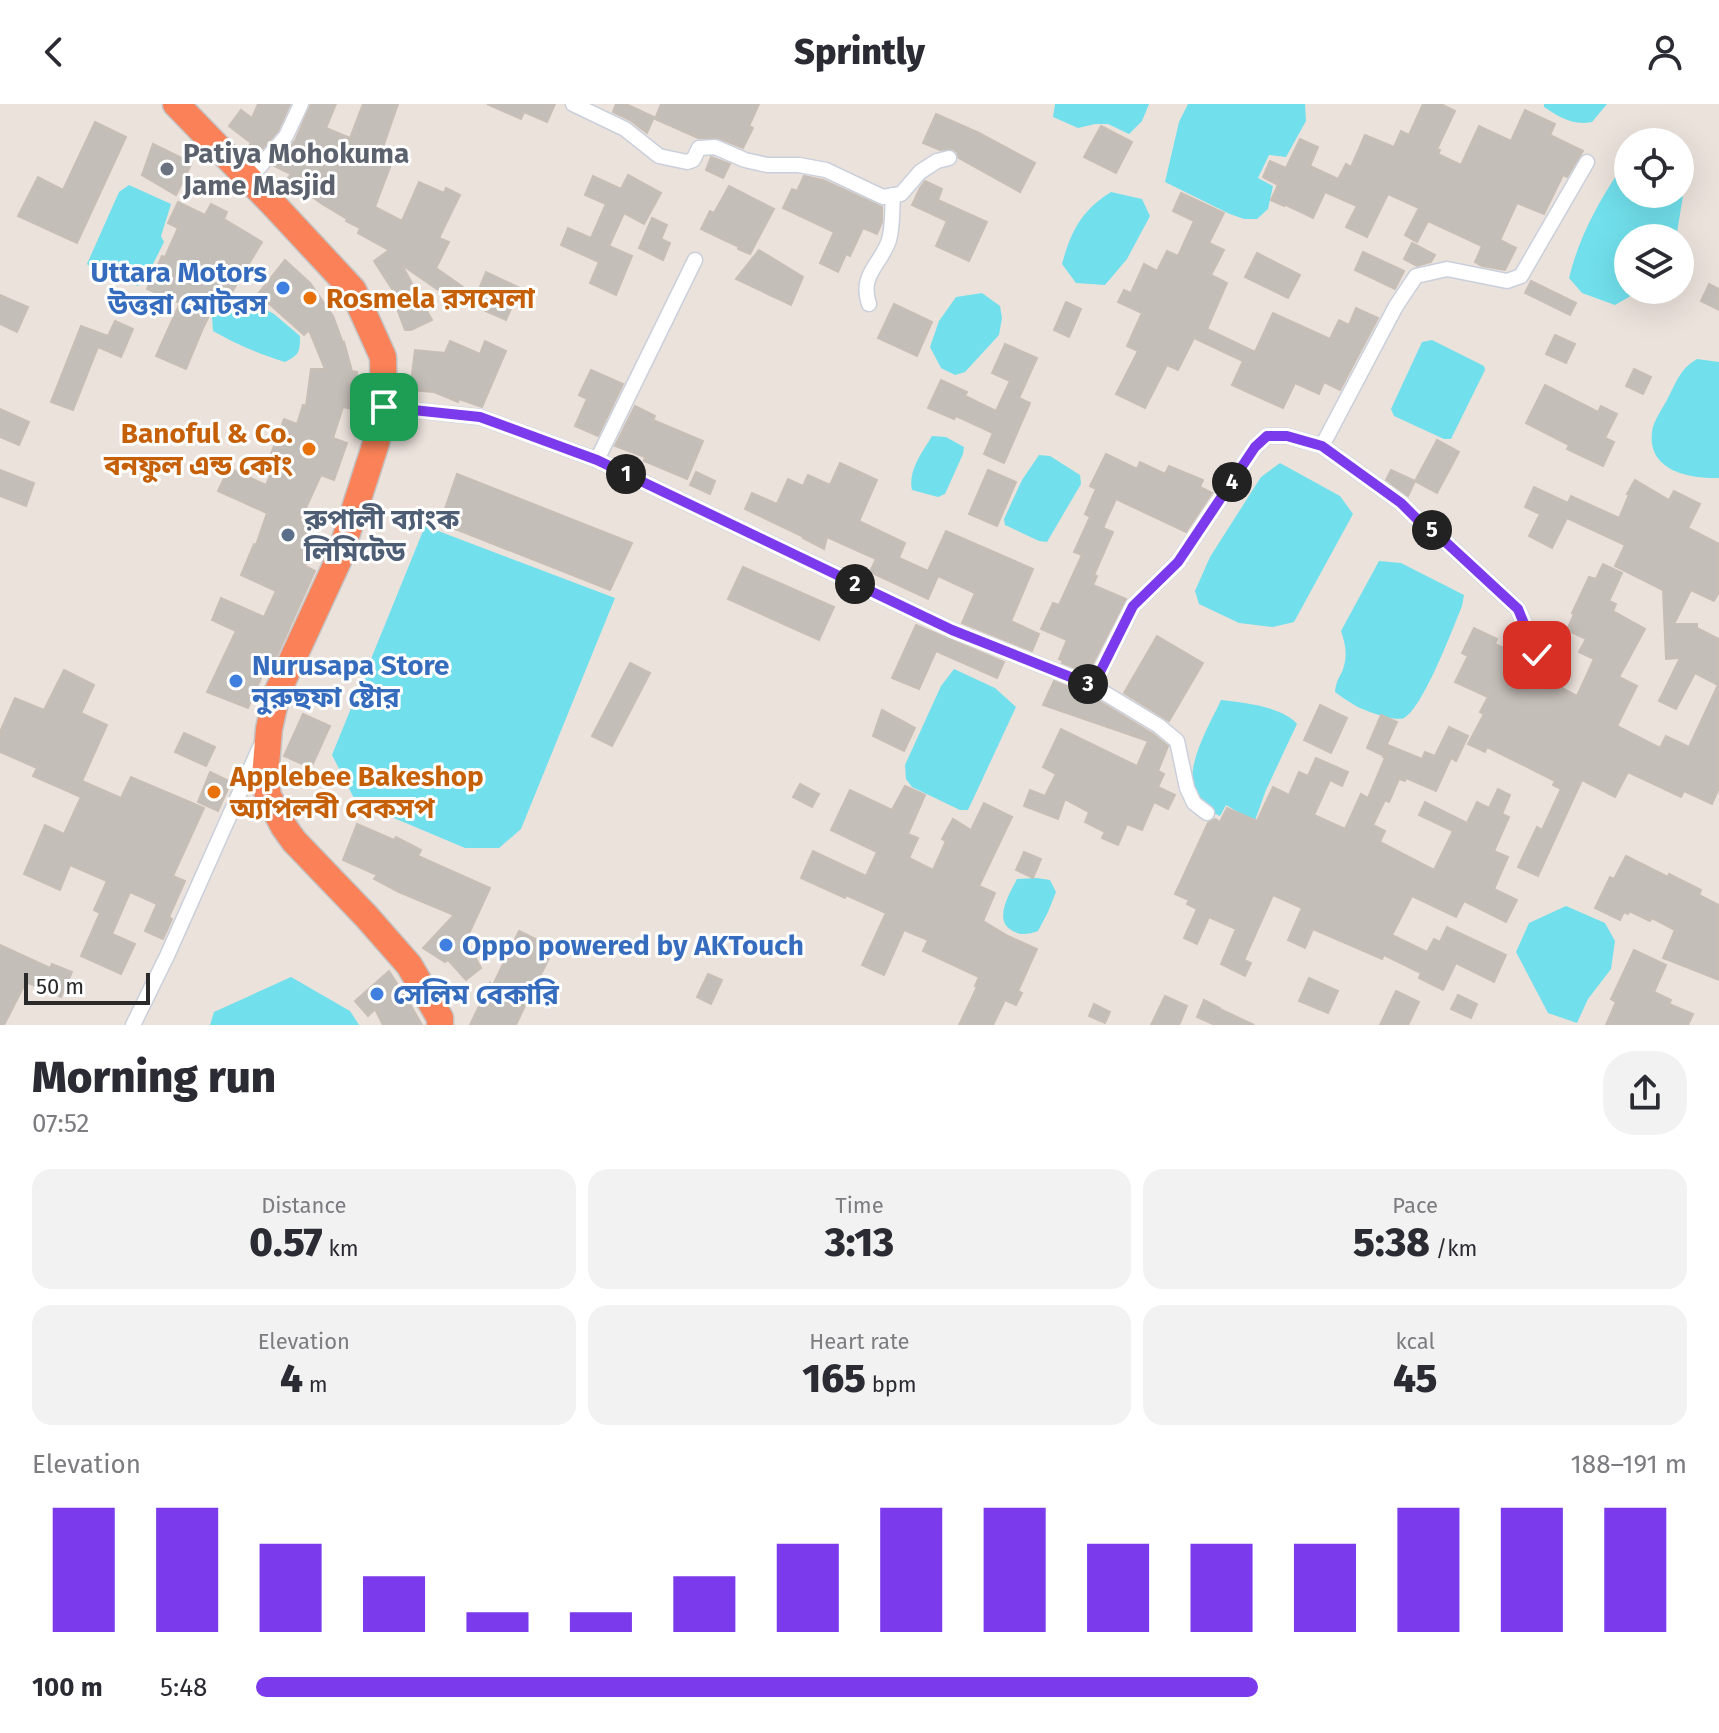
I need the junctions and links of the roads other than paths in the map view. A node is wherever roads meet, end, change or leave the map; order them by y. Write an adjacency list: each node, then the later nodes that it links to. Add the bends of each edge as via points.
1 (176, 104): 6 (highway)
2 (301, 104): 6 (street, via 286,136)
3 (573, 104): 7 (street, via 625,129 659,156 687,162 699,148 715,147 767,165 826,170 883,197)
4 (949, 158): 7 (street, via 920,172 901,194)
5 (1587, 162): 11 (street, via 1521,276 1507,281 1447,269 1416,276)
6 (249, 179): 10 (highway, via 353,290 383,357)
7 (893, 195): 9 (street, via 889,239 866,284)
8 (695, 260): 12 (street)
9 (869, 304)
10 (384, 407): 12 (street, via 480,417); 15 (highway, via 338,561 277,693)
11 (1322, 446): 13 (street, via 1401,503 1518,609); 14 (street, via 1267,436 1255,447 1178,562 1133,606)
12 (597, 460): 14 (street, via 952,630)
13 (1537, 655)
14 (1093, 686): 16 (street, via 1177,741 1187,788)
15 (269, 729): 17 (street); 18 (highway, via 265,777 284,827 409,965)
16 (1207, 813)
17 (133, 1025)
18 (440, 1025)

